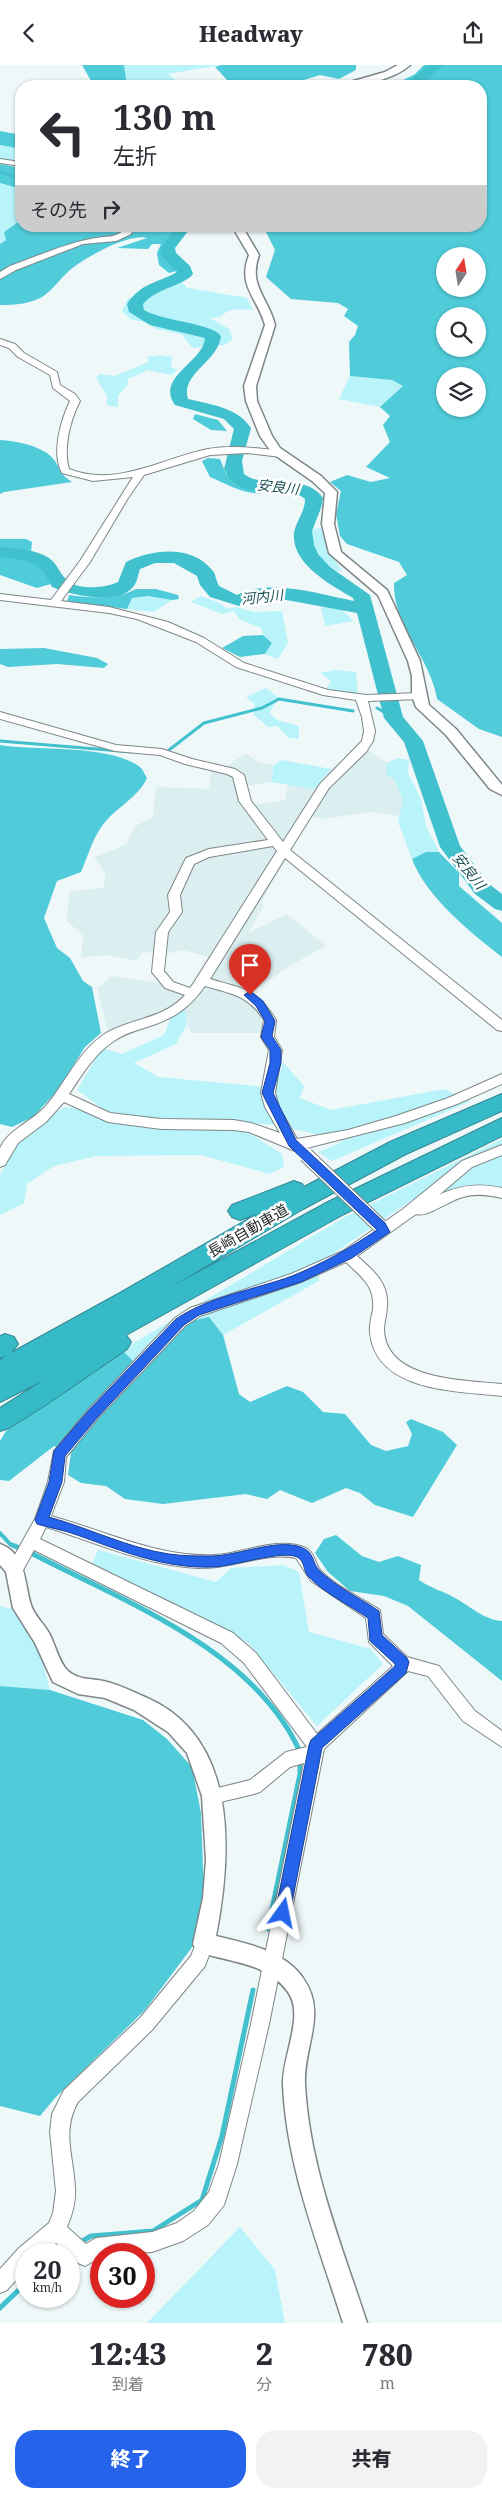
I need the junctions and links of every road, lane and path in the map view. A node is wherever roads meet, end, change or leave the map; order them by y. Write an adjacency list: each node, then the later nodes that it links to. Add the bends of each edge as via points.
1 (405, 65): 2 (street, via 388,74)
2 (364, 80)
3 (0, 161): 4 (street)
4 (15, 163)
5 (128, 232): 7 (street, via 113,239 82,242 13,267)
6 (241, 232): 9 (street, via 254,255 248,267 248,281 270,324 250,396 270,443)
7 (0, 275)
8 (0, 341): 10 (street, via 54,374 56,386 75,401 66,427 63,454 66,471 98,479)
9 (281, 454): 10 (street, via 219,451); 13 (street, via 316,477 331,492 328,525 335,553 383,593 414,661 418,676)
10 (141, 473): 12 (street, via 85,562)
11 (0, 597): 12 (street)
12 (57, 598): 14 (street, via 156,621 200,640 240,665 310,689)
13 (413, 697): 14 (street); 16 (street, via 451,731)
14 (364, 698): 17 (street, via 371,725 367,745 332,775)
15 (0, 715): 17 (street, via 115,748 162,752 231,771 238,775 246,801)
16 (502, 791)
17 (280, 846): 18 (street); 19 (street, via 204,855 188,864 185,876 174,890 172,899 176,912 162,932 158,972 169,985); 20 (street)
18 (202, 981): 19 (street); 25 (street, via 250,995 270,1021 267,1037 276,1050 268,1093 272,1107)
19 (192, 993): 22 (street, via 170,1013 99,1044 86,1057)
20 (502, 1027)
21 (502, 1079): 25 (street, via 477,1092 367,1129)
22 (62, 1096): 25 (street, via 108,1117 161,1124 234,1125); 28 (street, via 41,1119 14,1136 6,1145)
23 (502, 1103): 26 (highway, 長崎自動車道)
24 (502, 1126): 33 (highway, 長崎自動車道)
25 (294, 1144): 32 (street, bridge)
26 (398, 1148): 30 (highway); 35 (highway, 長崎自動車道, via 295,1203 129,1301)
27 (502, 1150): 31 (street, via 467,1164)
28 (0, 1161)
29 (502, 1193): 31 (street, via 488,1189 467,1190 419,1212)
30 (240, 1211)
31 (408, 1213): 32 (street)
32 (382, 1229): 34 (street)
33 (250, 1254): 37 (highway, 長崎自動車道); 38 (highway)
34 (348, 1255): 36 (street, via 375,1282 380,1294 379,1347 392,1366 439,1382); 39 (street, via 296,1279 195,1312 180,1322 59,1455 56,1482)
35 (0, 1372)
36 (502, 1390)
37 (0, 1393)
38 (0, 1421)
39 (42, 1520): 41 (street); 42 (street, via 127,1549 169,1559 213,1561 280,1549 300,1553 322,1580 374,1615 375,1637)
40 (0, 1553): 41 (street)
41 (24, 1553): 44 (street, via 227,1638 250,1658); 45 (street, via 22,1608 42,1638 60,1676 78,1686 106,1691 141,1705 175,1726 194,1748)
42 (402, 1662): 43 (street, via 433,1671 469,1716); 44 (street, via 401,1669)
43 (502, 1740)
44 (315, 1750): 45 (street, via 292,1757 254,1787); 47 (street)
45 (212, 1796): 46 (street, via 216,1860 214,1898)
46 (204, 1944): 47 (street); 48 (street, via 200,1960 182,1982 146,2024 71,2096 61,2114 59,2132 66,2191 63,2213)
47 (272, 1965): 48 (street, via 228,2164 217,2198 201,2218 183,2231 152,2242 96,2248 84,2256); 52 (street, via 296,1985 304,2002 294,2077 297,2119 310,2176)
48 (56, 2230): 49 (street)
49 (41, 2243)
50 (15, 2267): 51 (street)
51 (0, 2283)
52 (355, 2323)

